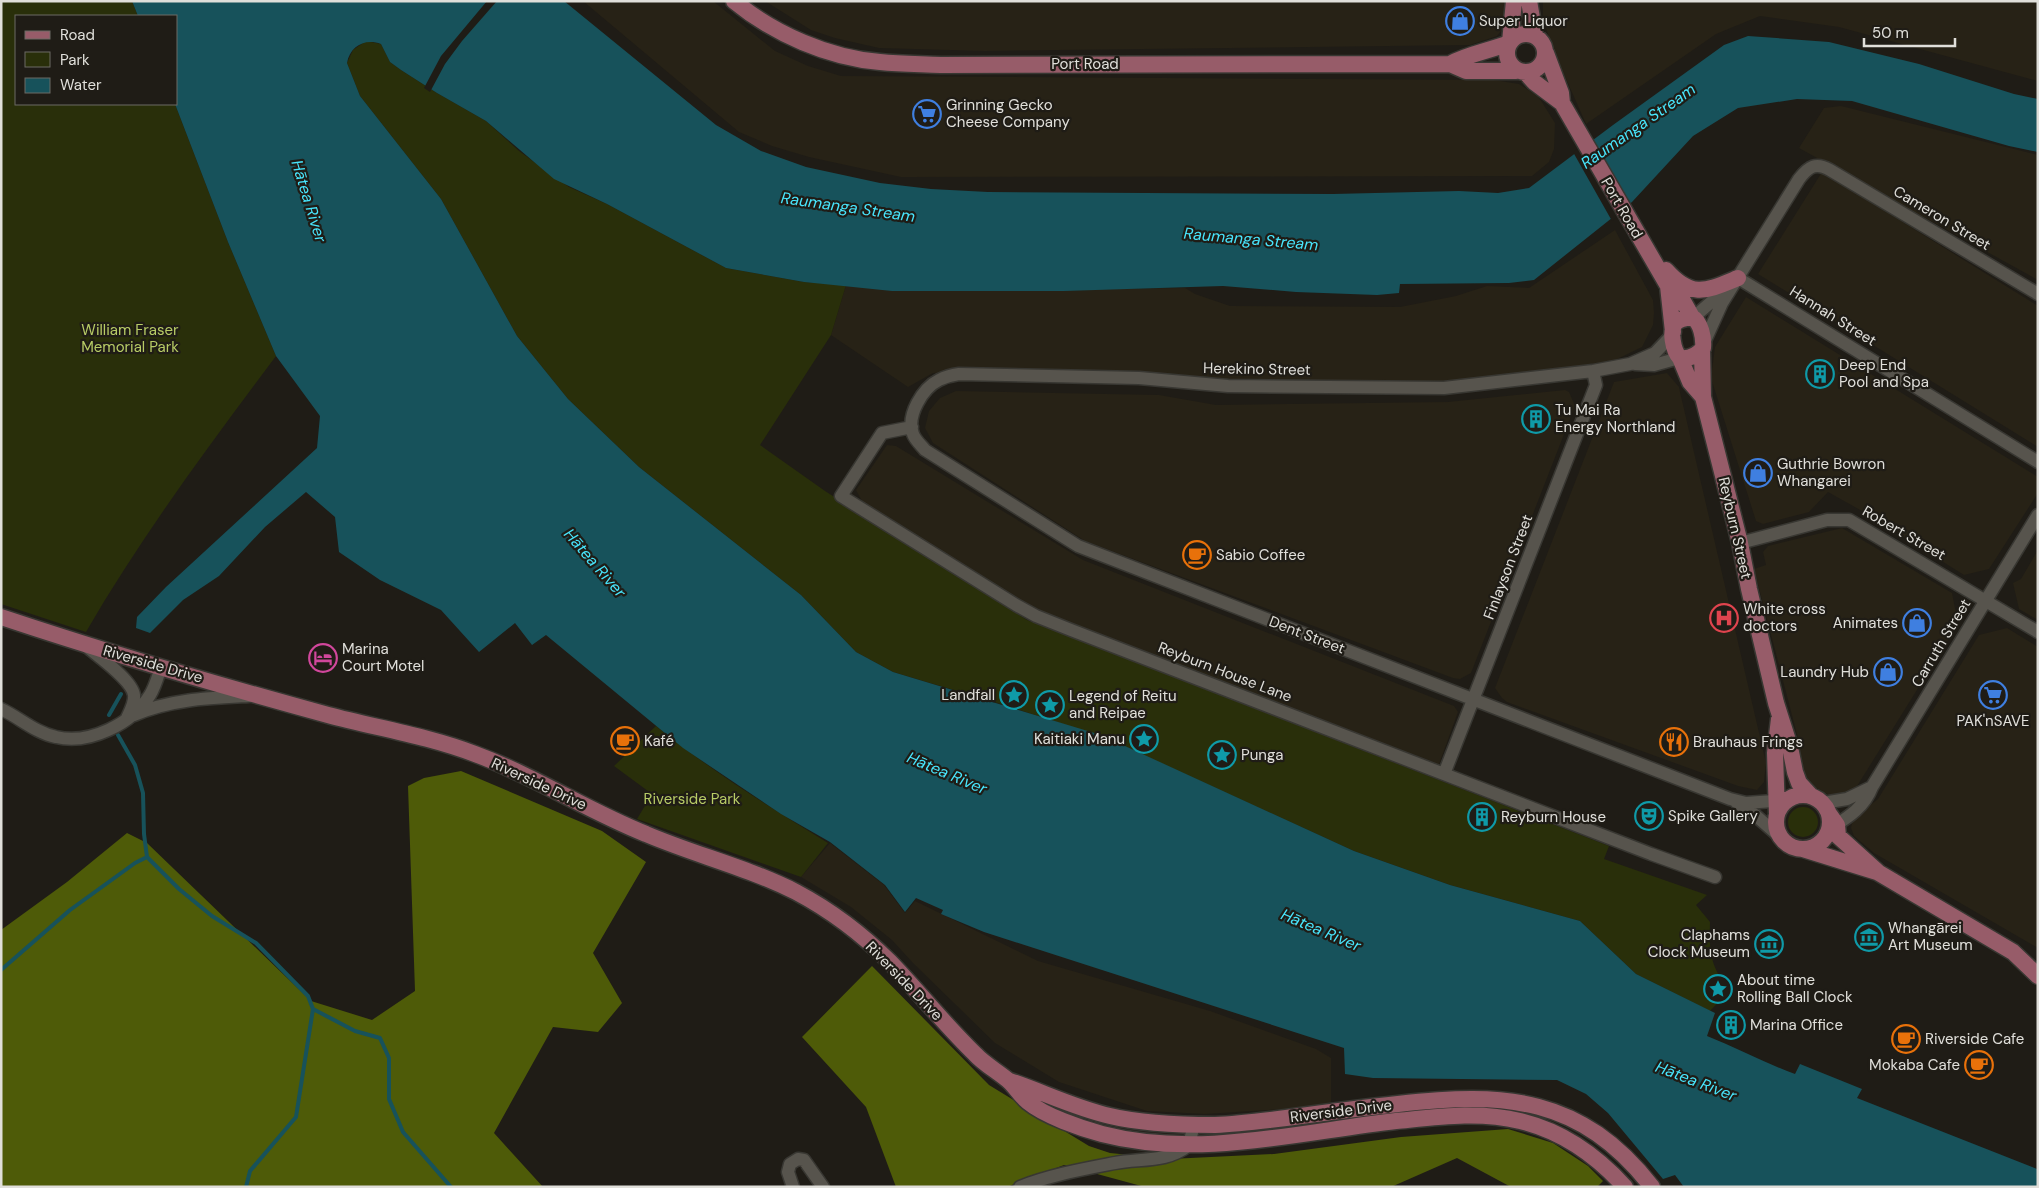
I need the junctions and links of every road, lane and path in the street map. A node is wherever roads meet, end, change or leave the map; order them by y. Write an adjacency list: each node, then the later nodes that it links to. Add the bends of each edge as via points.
1 (734, 1): 7 (main road, Port Road, via 751,16 827,52 878,62 941,65)
2 (1514, 1): 5 (main road)
3 (1529, 1): 4 (main road)
4 (1535, 35): 5 (main road, via 1522,35); 6 (main road, via 1542,41)
5 (1509, 43): 7 (main road, Port Road, via 1465,56); 8 (main road, via 1507,57)
6 (1546, 53): 8 (main road, via 1537,68); 9 (main road, Port Road, via 1562,93)
7 (1450, 64): 8 (main road, Port Road, via 1466,71)
8 (1521, 72): 9 (main road, Port Road)
9 (1562, 103): 11 (main road, Port Road)
10 (1830, 170): 12 (street, Reyburn Street, via 1818,165 1804,172); 14 (street, Cameron Street)
11 (1644, 247): 12 (main road, via 1689,288 1703,290); 13 (main road, Port Road)
12 (1738, 278): 15 (street, Reyburn Street); 17 (street, Reyburn Street); 23 (street, Hannah Street)
13 (1668, 286): 15 (main road, Port Road, via 1684,301); 16 (main road, Port Road)
14 (2038, 294)
15 (1693, 317): 16 (main road, via 1675,323); 17 (main road, via 1702,331)
16 (1673, 333): 18 (main road); 19 (street, Herekino Street, via 1655,353)
17 (1703, 346): 18 (main road, via 1698,354); 21 (main road, Reyburn Street)
18 (1679, 358): 19 (street, Herekino Street, via 1654,364); 21 (main road, Reyburn Street, via 1690,382)
19 (1630, 364): 20 (street, Herekino Street)
20 (1593, 371): 22 (street, Herekino Street, via 1444,388 1228,386 1138,378 970,373 948,376 928,388 916,408); 32 (street, Finlayson Street, via 1596,385)
21 (1703, 397): 25 (main road, Reyburn Street)
22 (912, 427): 32 (street, Dent Street, via 914,436 925,450 1078,546); 36 (street, Reyburn House Lane, via 882,433 841,496 1036,616)
23 (2038, 462)
24 (2038, 515): 26 (street, Carruth Street)
25 (1740, 543): 26 (street, Robert Street, via 1827,520 1849,520); 34 (main road, Reyburn Street)
26 (1986, 600): 28 (street, Robert Street); 37 (street, Carruth Street)
27 (1, 617): 29 (main road, Riverside Drive)
28 (2038, 632)
29 (86, 645): 30 (main road, Riverside Drive); 35 (street, via 130,685 134,700)
30 (161, 667): 31 (main road, Riverside Drive); 35 (street, via 150,696)
31 (259, 695): 35 (street, via 194,699 167,704); 48 (main road, Riverside Drive, via 478,755 546,784 636,831 798,893 839,918 888,960 978,1058)
32 (1473, 698): 36 (street, Finlayson Street); 38 (street, Dent Street)
33 (1, 709): 35 (street, via 42,732 74,739 101,733)
34 (1779, 717): 39 (main road, Reyburn Street, via 1774,753); 40 (main road, Reyburn Street, via 1799,783)
35 (127, 718)
36 (1444, 774): 44 (street, Reyburn House Lane)
37 (1872, 787): 40 (street); 40 (street, Carruth Street, via 1862,805)
38 (1730, 799): 39 (street, Dent Street); 41 (street, Dent Street)
39 (1780, 805): 40 (main road, via 1799,795); 41 (main road, via 1776,822)
40 (1826, 814): 42 (main road, via 1820,844); 43 (main road, via 1838,836)
41 (1780, 836): 42 (main road, via 1790,846)
42 (1803, 849): 43 (main road)
43 (1879, 873): 45 (main road)
44 (1715, 877)
45 (2013, 952): 46 (main road); 47 (main road)
46 (2038, 960)
47 (2038, 976)
48 (1008, 1080): 49 (main road, Riverside Drive, via 1110,1116); 50 (main road, Riverside Drive, via 1030,1104 1073,1125 1138,1142)
49 (1194, 1124): 50 (street); 51 (main road, Riverside Drive, via 1243,1123 1433,1100 1497,1099 1546,1108 1582,1123 1607,1140)
50 (1189, 1145): 52 (main road, Riverside Drive, via 1436,1117 1495,1116 1542,1128 1574,1143 1598,1159); 55 (street, via 1165,1158 1116,1162)
51 (1638, 1170): 52 (street); 56 (main road, Riverside Drive)
52 (1622, 1185)
53 (793, 1187): 54 (street, via 788,1172 790,1164 798,1159 808,1164)
54 (823, 1187)
55 (1020, 1187)
56 (1652, 1187)

